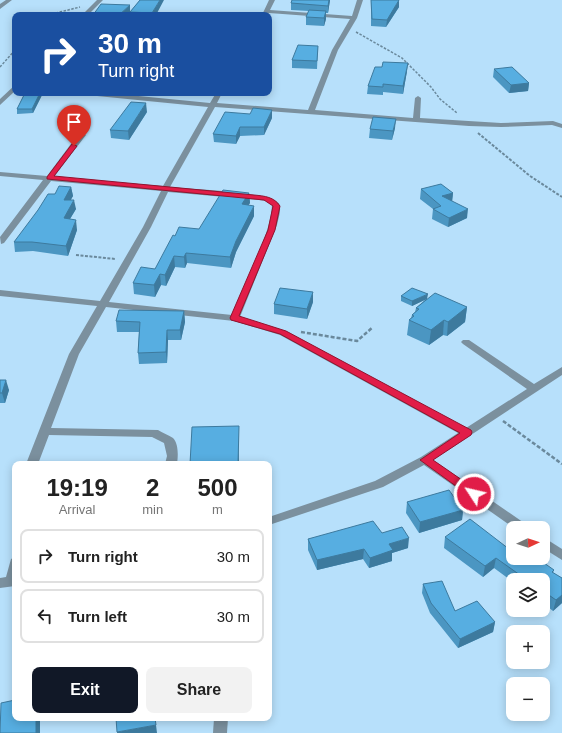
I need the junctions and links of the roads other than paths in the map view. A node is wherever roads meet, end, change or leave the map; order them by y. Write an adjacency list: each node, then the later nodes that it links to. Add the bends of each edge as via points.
1 (8, 0): 5 (street)
2 (100, 0): 6 (street)
3 (272, 0): 7 (street)
4 (360, 0): 9 (street)
5 (0, 7)
6 (88, 12)
7 (266, 12)
8 (272, 13): 9 (street)
9 (354, 18): 16 (street, via 335,50)
10 (12, 92): 14 (street)
11 (118, 96): 15 (street)
12 (218, 96): 15 (street)
13 (418, 98): 17 (street)
14 (0, 103)
15 (213, 105): 16 (street); 22 (street)
16 (311, 111): 17 (street)
17 (416, 118): 18 (street, via 501,126 553,123)
18 (562, 126)
19 (82, 135): 21 (street)
20 (0, 174): 21 (street)
21 (49, 178): 22 (street); 23 (street)
22 (166, 188): 25 (street, via 147,227); 26 (street, via 265,198 277,206 272,230)
23 (1, 241)
24 (0, 293): 25 (street)
25 (102, 303): 26 (street); 30 (street, via 74,354)
26 (234, 318): 31 (street, via 283,332)
27 (466, 342): 29 (street)
28 (562, 370): 29 (street)
29 (534, 389): 31 (street)
30 (44, 431): 33 (street); 34 (street, via 154,433 169,441)
31 (467, 432): 32 (street)
32 (425, 460): 35 (street, via 380,484); 36 (street)
33 (33, 461)
34 (171, 461)
35 (272, 520)
36 (513, 521)
37 (550, 547): 38 (street)
38 (562, 555)
39 (12, 572): 40 (street)
40 (9, 582)
41 (221, 721): 42 (street)
42 (220, 733)

